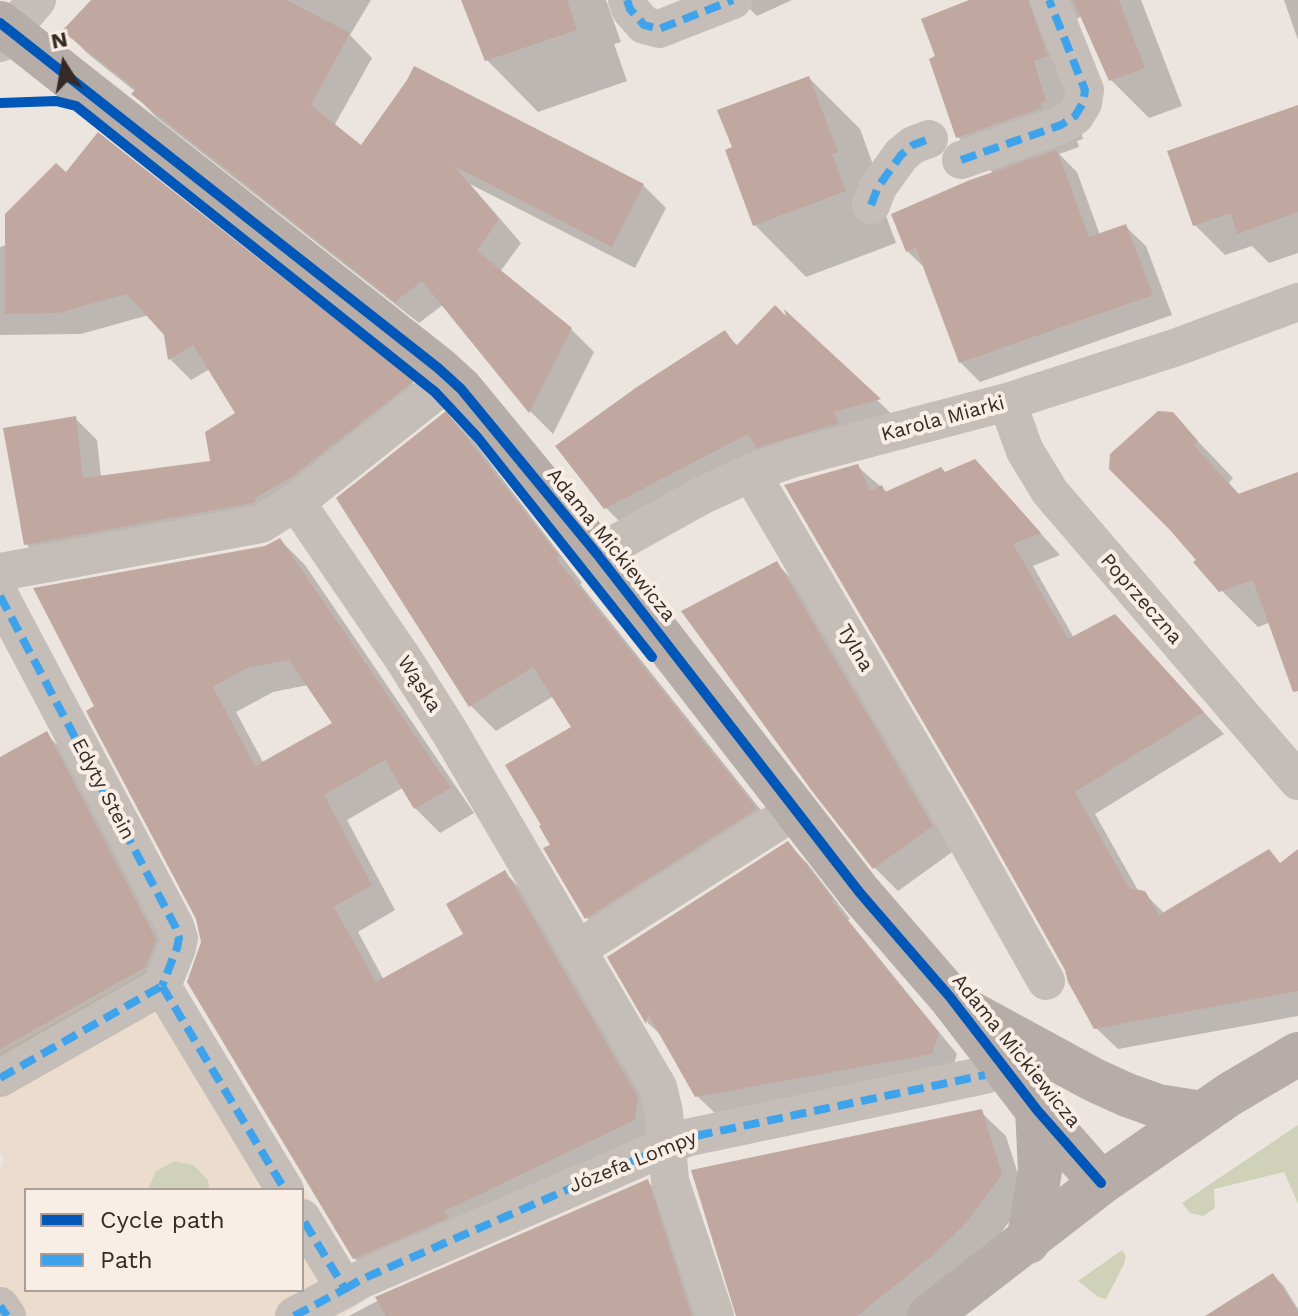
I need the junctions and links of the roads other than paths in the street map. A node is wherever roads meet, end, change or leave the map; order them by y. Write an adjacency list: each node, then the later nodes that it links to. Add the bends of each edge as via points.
1 (627, 0): 2 (street, via 644,25 659,29)
2 (733, 0)
3 (1049, 0): 6 (street, via 1085,90 1083,103 1061,125)
4 (12, 24): 9 (street, Adama Mickiewicza)
5 (929, 139): 7 (street, via 901,155)
6 (961, 160)
7 (871, 205)
8 (1298, 302): 10 (street, Karola Miarki)
9 (451, 379): 12 (street); 13 (street, Adama Mickiewicza)
10 (1007, 402): 11 (street, Karola Miarki); 16 (street, Poprzeczna, via 1025,451 1050,492)
11 (751, 473): 13 (street, Karola Miarki); 19 (street, Tylna)
12 (296, 502): 14 (street, via 245,529); 18 (street, Wąska, via 434,706)
13 (597, 554): 17 (street, Adama Mickiewicza)
14 (0, 572)
15 (0, 596): 20 (street, Edyty Stein, via 175,926 177,948)
16 (1298, 781)
17 (796, 810): 18 (street); 21 (street, Adama Mickiewicza)
18 (578, 949): 27 (street, Wąska, via 658,1087)
19 (1046, 981)
20 (162, 986): 24 (street); 29 (street)
21 (950, 997): 25 (street, Adama Mickiewicza); 26 (street, Adama Mickiewicza, via 981,1020 1094,1080 1158,1106)
22 (1298, 1054): 26 (street)
23 (985, 1075): 27 (street, Józefa Lompy)
24 (0, 1078)
25 (1037, 1110): 28 (street, Adama Mickiewicza); 31 (street, via 1040,1171)
26 (1202, 1113): 28 (street)
27 (667, 1144): 32 (street, Józefa Lompy); 36 (street, Wąska, via 670,1181)
28 (1101, 1183): 31 (street)
29 (284, 1188)
30 (304, 1221): 32 (street)
31 (1028, 1242): 37 (street)
32 (345, 1289): 35 (street, Józefa Lompy)
33 (0, 1306): 34 (street)
34 (7, 1316)
35 (294, 1316)
36 (715, 1316)
37 (929, 1316)

